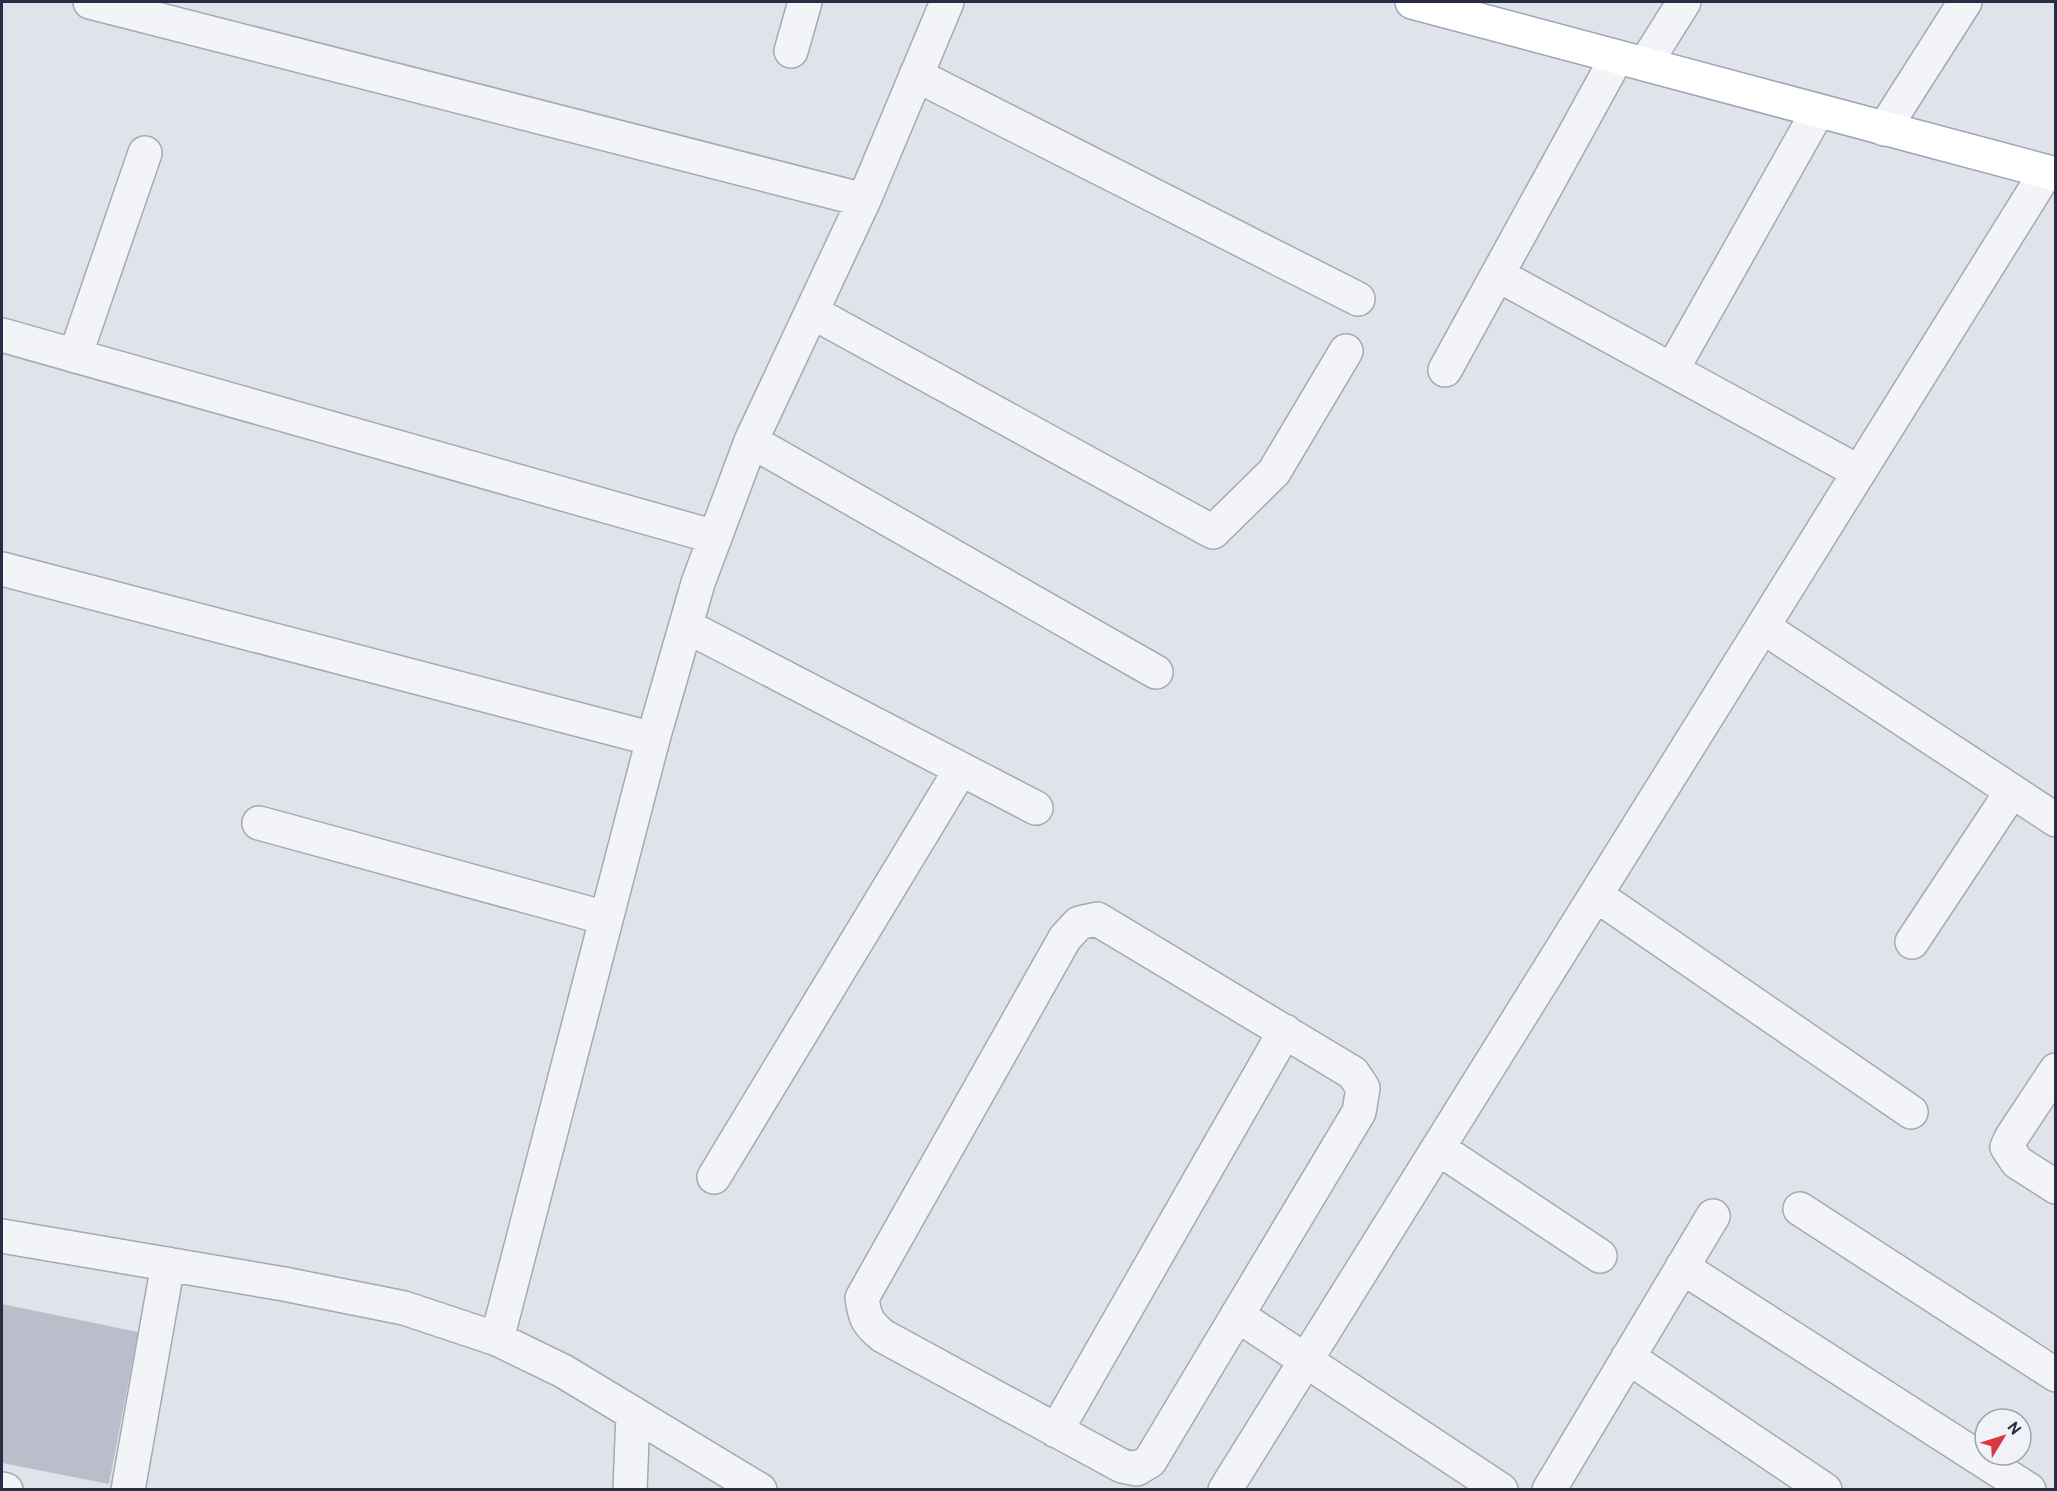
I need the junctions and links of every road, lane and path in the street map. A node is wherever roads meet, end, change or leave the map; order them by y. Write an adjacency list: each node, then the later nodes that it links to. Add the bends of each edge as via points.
1 (90, 2): 14 (street)
2 (805, 2): 7 (street)
3 (947, 2): 9 (street)
4 (1412, 2): 8 (main road)
5 (1684, 2): 8 (street)
6 (1965, 2): 11 (street)
7 (791, 51)
8 (1631, 60): 10 (main road); 15 (street)
9 (916, 75): 14 (street); 16 (street)
10 (1818, 111): 11 (main road); 22 (street)
11 (1884, 129): 13 (main road)
12 (145, 153): 20 (street)
13 (2051, 173): 24 (street)
14 (864, 200): 17 (street)
15 (1498, 275): 21 (street); 22 (street)
16 (1358, 299)
17 (812, 312): 19 (street, via 1213,532 1274,472); 23 (street)
18 (2, 335): 20 (street)
19 (1346, 351)
20 (75, 356): 25 (street)
21 (1445, 370)
22 (1672, 370): 24 (street)
23 (751, 441): 25 (street); 29 (street)
24 (1859, 472): 28 (street)
25 (716, 537): 27 (street)
26 (2, 568): 30 (street)
27 (686, 626): 30 (street); 31 (street)
28 (1763, 627): 32 (street); 36 (street)
29 (1156, 672)
30 (652, 739): 37 (street)
31 (961, 769): 33 (street); 43 (street)
32 (2012, 791): 34 (street); 38 (street)
33 (1036, 808)
34 (2055, 820)
35 (259, 823): 37 (street)
36 (1596, 895): 41 (street); 42 (street)
37 (606, 918): 52 (street)
38 (1912, 942)
39 (1285, 1031): 51 (street, via 1353,1073 1364,1088 1359,1112); 57 (street); 57 (street, via 1097,919 1079,923 1065,938 862,1298 869,1324 883,1336)
40 (2055, 1070): 44 (street, via 2007,1146 2018,1162)
41 (1911, 1112)
42 (1438, 1148): 48 (street); 54 (street)
43 (714, 1177)
44 (2055, 1187)
45 (1800, 1209): 55 (street)
46 (1713, 1216): 50 (street)
47 (2, 1236): 49 (street)
48 (1600, 1256)
49 (168, 1264): 52 (street, via 404,1308); 58 (street)
50 (1682, 1267): 53 (street); 65 (street)
51 (1237, 1315): 54 (street); 57 (street, via 1150,1461 1137,1469 1122,1466)
52 (496, 1340): 56 (street, via 563,1371)
53 (1628, 1357): 63 (street); 64 (street)
54 (1306, 1360): 61 (street); 62 (street)
55 (2055, 1376)
56 (633, 1413): 59 (street); 60 (street)
57 (1056, 1431)
58 (128, 1490)
59 (630, 1490)
60 (760, 1490)
61 (1225, 1490)
62 (1501, 1490)
63 (1549, 1490)
64 (1824, 1490)
65 (2029, 1490)

